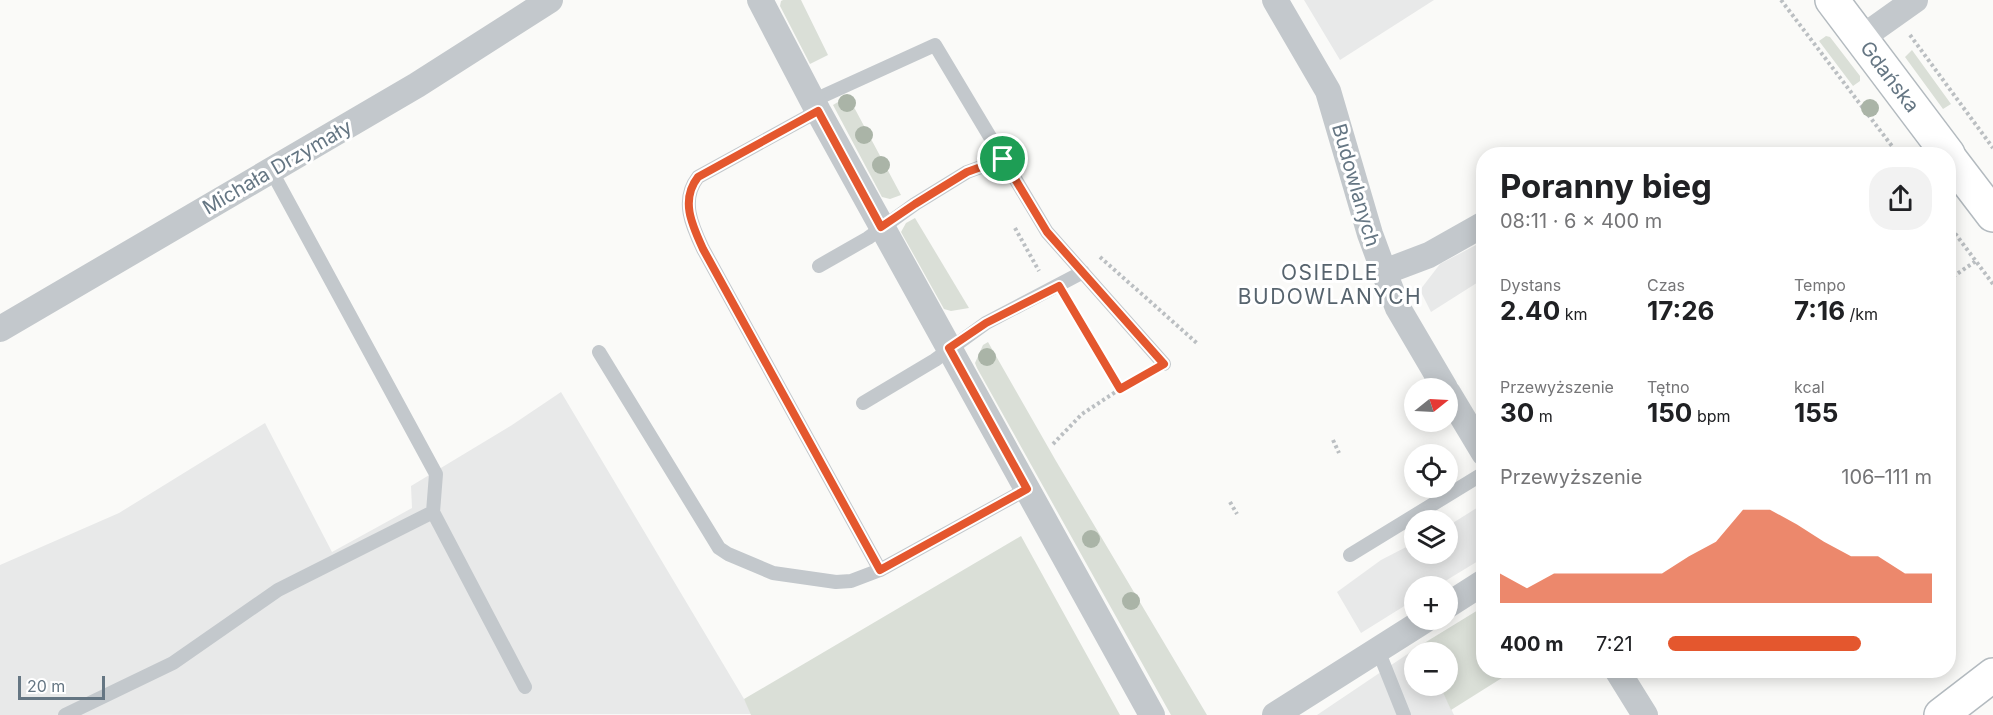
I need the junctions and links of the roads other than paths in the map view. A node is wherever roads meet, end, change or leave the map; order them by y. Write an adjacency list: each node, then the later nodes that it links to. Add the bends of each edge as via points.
1 (550, 0): 11 (street, Michała Drzymały, via 417,85)
2 (760, 0): 7 (street)
3 (1275, 0): 17 (street, Budowlanych, via 1328,91)
4 (1832, 0): 6 (main road, Gdańska)
5 (1915, 0): 6 (street)
6 (1860, 39): 8 (main road, Gdańska)
7 (815, 106): 9 (lane, via 935,45); 13 (street); 30 (lane, via 698,177 690,193 689,217)
8 (1942, 147)
9 (1003, 159): 13 (lane, via 967,172); 16 (lane, via 1047,232)
10 (1956, 166): 12 (main road, Gdańska)
11 (271, 170): 18 (street, Michała Drzymały); 28 (lane, via 436,474)
12 (1993, 215)
13 (881, 227): 15 (lane); 19 (street)
14 (1476, 229): 17 (street, Budowlanych, via 1429,255)
15 (819, 266)
16 (1083, 272): 19 (lane, via 986,323); 21 (lane)
17 (1384, 272): 22 (street, via 1398,308)
18 (0, 328)
19 (949, 348): 23 (lane); 27 (street)
20 (599, 352): 30 (lane, via 718,548 773,573 836,582)
21 (1164, 364)
22 (1438, 378)
23 (863, 403)
24 (1458, 410): 25 (street)
25 (1476, 440)
26 (1476, 478): 29 (lane)
27 (1027, 489): 30 (lane); 39 (street)
28 (433, 512): 37 (lane); 38 (lane, via 278,590 173,663)
29 (1350, 555)
30 (880, 570)
31 (1476, 587): 32 (street)
32 (1458, 598)
33 (1409, 630): 34 (street)
34 (1378, 650): 40 (street); 41 (lane)
35 (1993, 675): 43 (main road)
36 (1622, 678): 42 (street)
37 (525, 687)
38 (65, 715)
39 (1152, 715)
40 (1275, 715)
41 (1404, 715)
42 (1645, 715)
43 (1941, 715)

